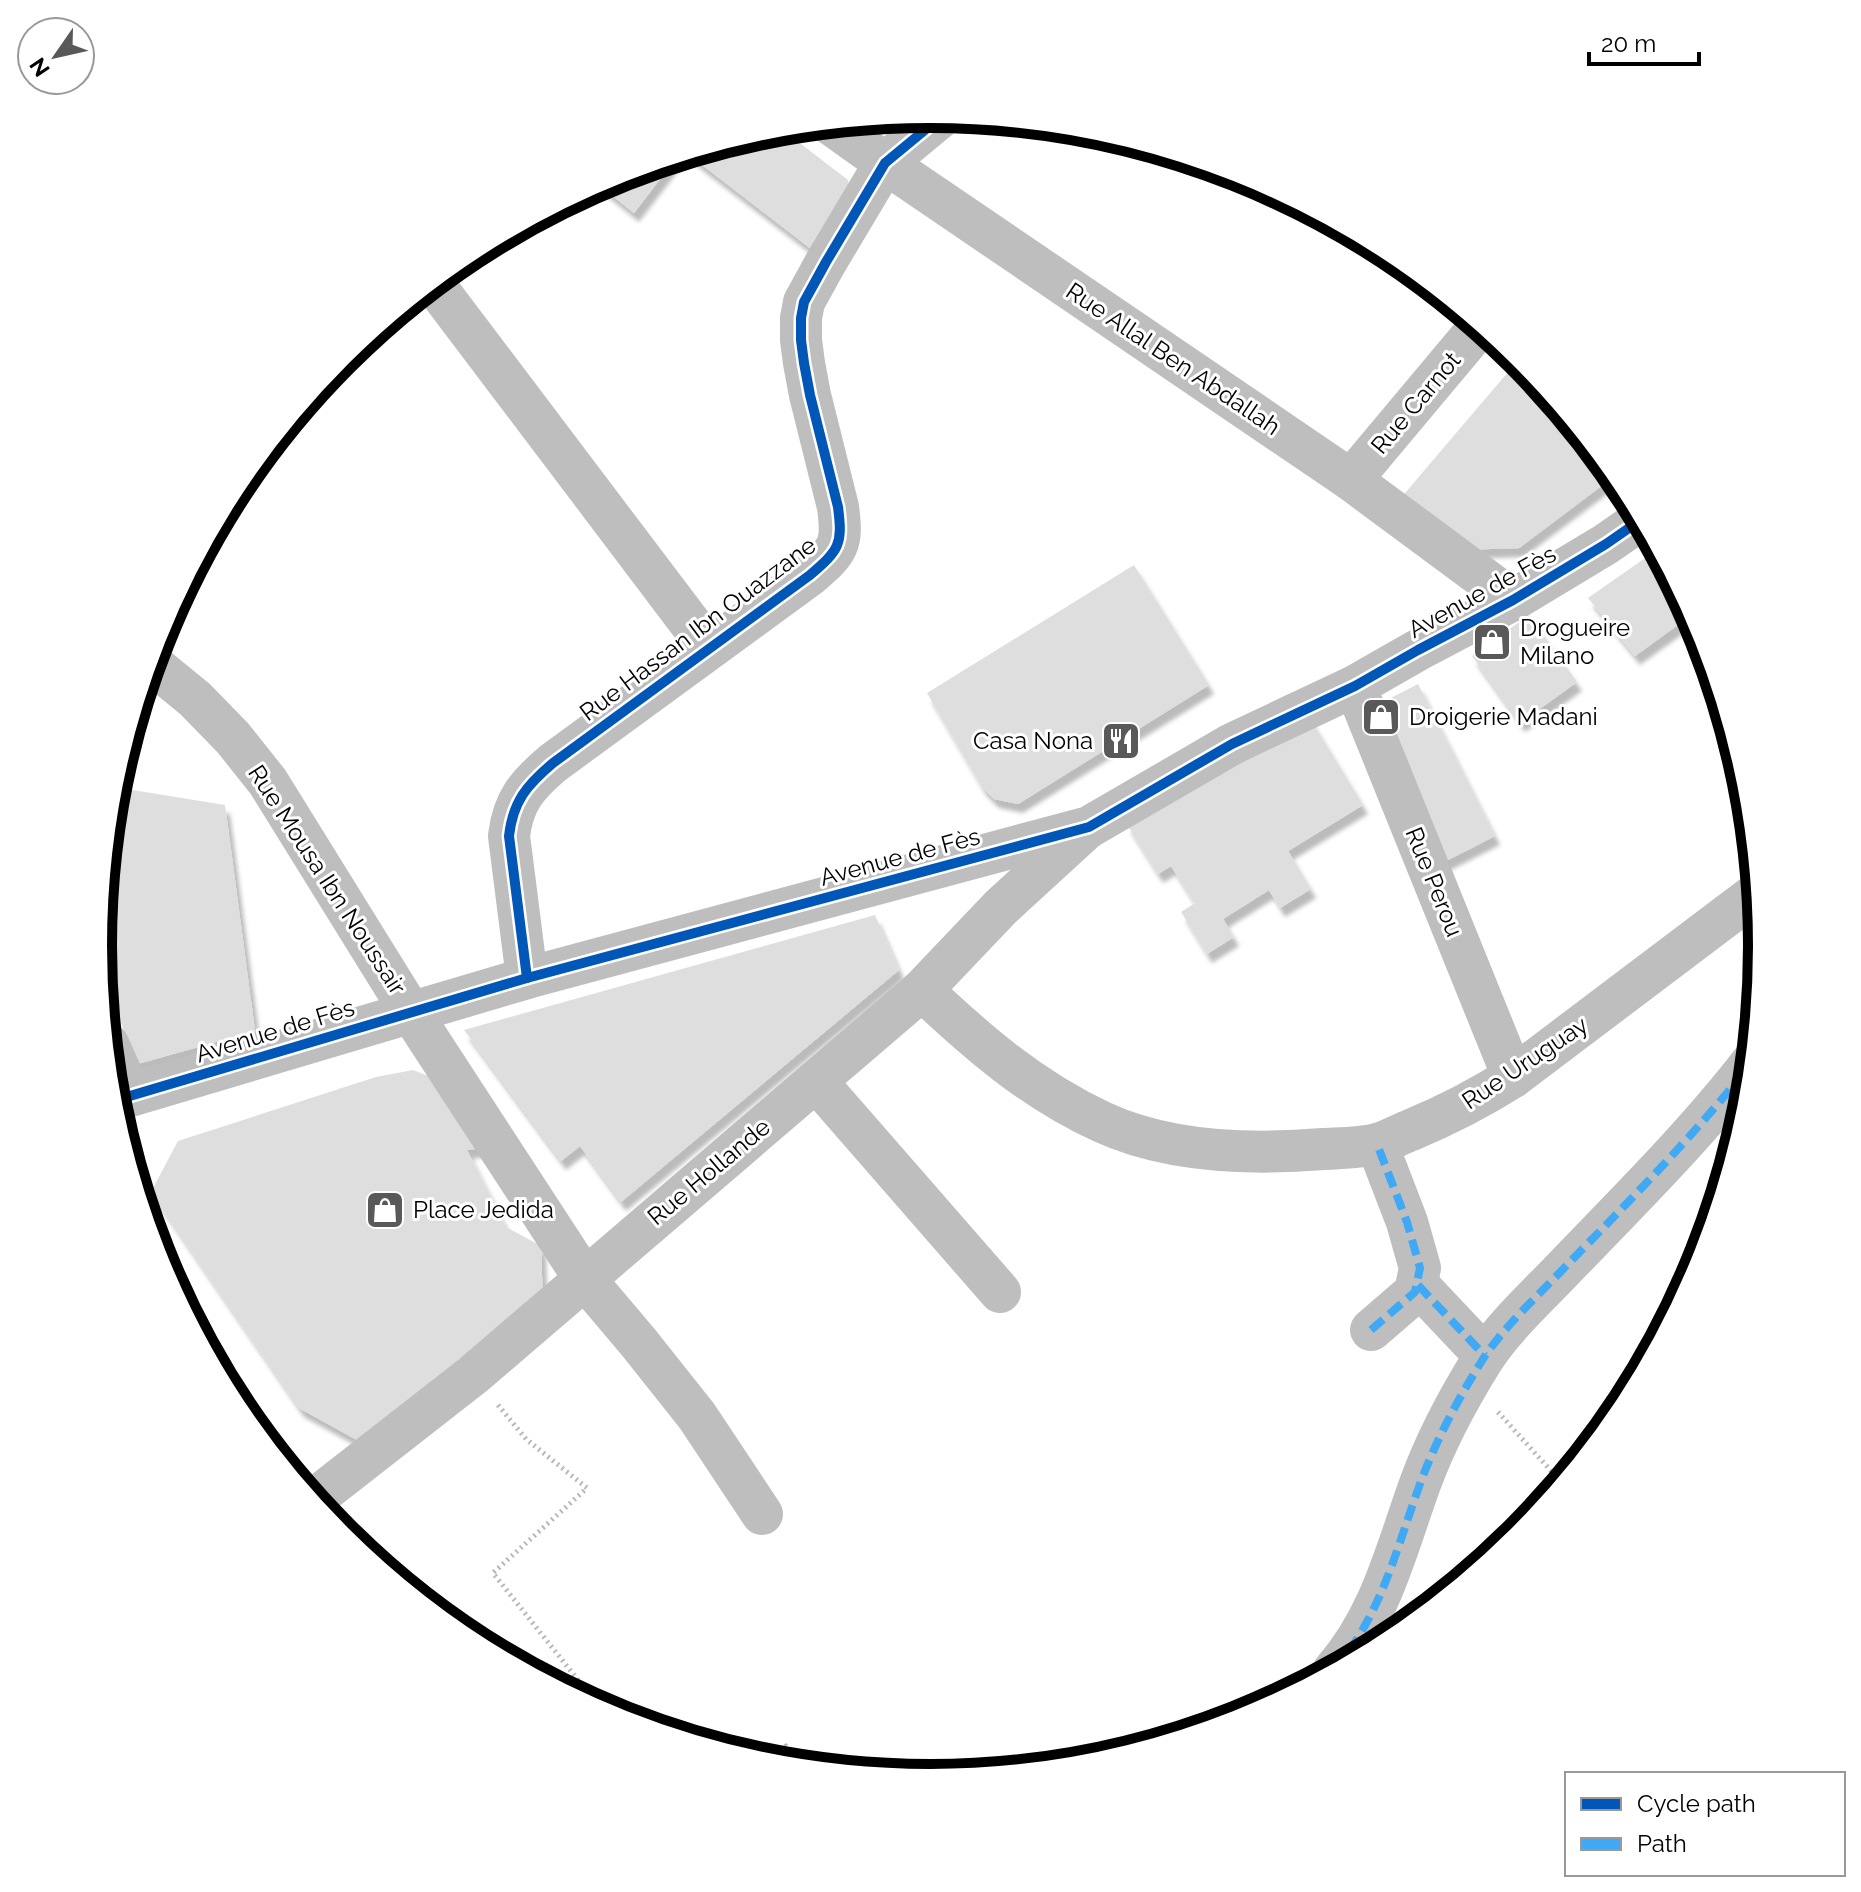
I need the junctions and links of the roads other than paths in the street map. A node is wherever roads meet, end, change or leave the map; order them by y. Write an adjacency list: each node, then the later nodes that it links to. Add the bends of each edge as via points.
1 (927, 128): 3 (street)
2 (843, 133): 3 (street, Rue Allal Ben Abdallah)
3 (885, 163): 6 (street, Rue Allal Ben Abdallah); 9 (street, Rue Hassan Ibn Ouazzane, via 804,302 801,318 810,395 838,507 839,545 810,575)
4 (439, 292): 9 (street)
5 (1473, 334): 6 (street, Rue Carnot)
6 (1351, 480): 8 (street, Rue Allal Ben Abdallah)
7 (1632, 526): 8 (street, Avenue de Fès)
8 (1513, 600): 11 (street, Avenue de Fès)
9 (709, 648): 14 (street, Rue Hassan Ibn Ouazzane, via 534,778 517,802 509,836)
10 (160, 670): 16 (street, Rue Mousa Ibn Noussair, via 233,738 268,782)
11 (1355, 686): 12 (street, Avenue de Fès, via 1232,744); 17 (street, Rue Perou)
12 (1089, 827): 14 (street, Avenue de Fès); 15 (street, Rue Hollande, via 1001,907)
13 (1747, 900): 17 (street, Rue Uruguay)
14 (527, 978): 16 (street, Avenue de Fès)
15 (922, 990): 18 (street, Rue Hollande); 21 (street, Rue Uruguay, via 1017,1072 1079,1111 1131,1134 1234,1152)
16 (410, 1011): 20 (street, Avenue de Fès); 22 (street, Rue Mousa Ibn Noussair)
17 (1513, 1077): 21 (street, Rue Uruguay, via 1451,1113)
18 (816, 1081): 22 (street, Rue Hollande); 24 (street)
19 (1737, 1081): 26 (street, via 1533,1299)
20 (126, 1097)
21 (1377, 1144): 23 (street, via 1417,1255)
22 (584, 1278): 27 (street, Rue Hollande, via 473,1375); 28 (street, Rue Mousa Ibn Noussair, via 697,1416)
23 (1418, 1285): 25 (street); 26 (street)
24 (1000, 1292)
25 (1371, 1330)
26 (1476, 1370): 29 (street, via 1431,1454 1383,1590)
27 (322, 1493)
28 (762, 1514)
29 (1351, 1648)

